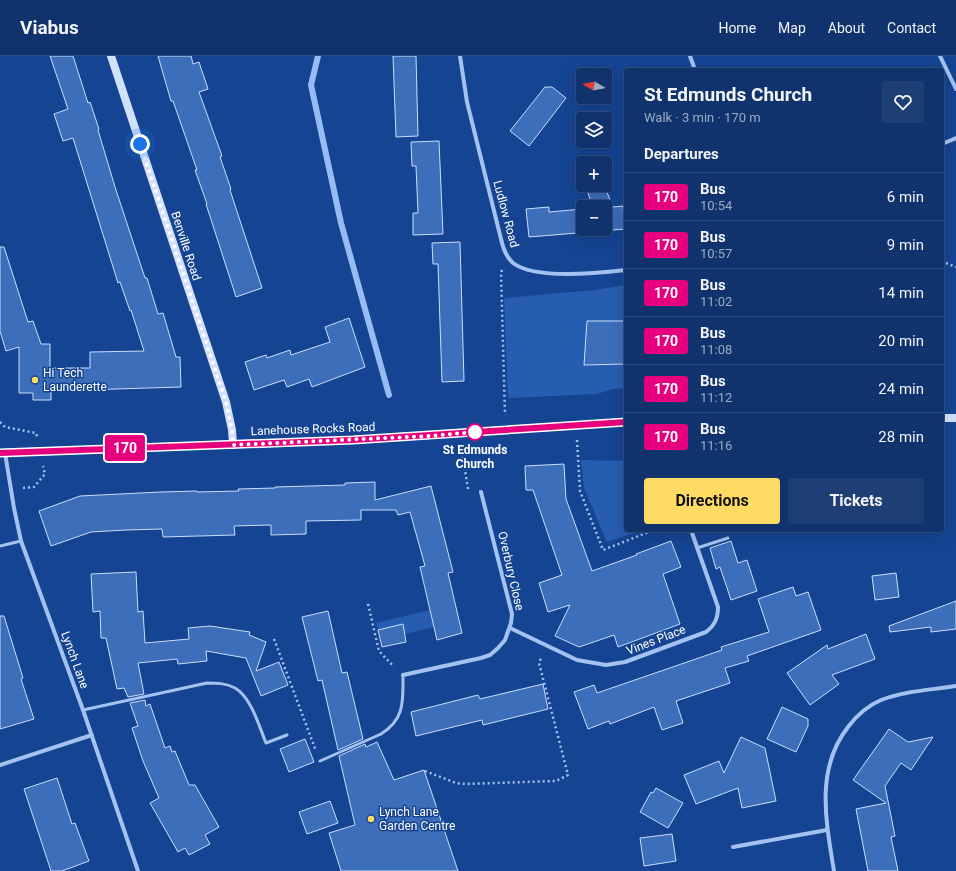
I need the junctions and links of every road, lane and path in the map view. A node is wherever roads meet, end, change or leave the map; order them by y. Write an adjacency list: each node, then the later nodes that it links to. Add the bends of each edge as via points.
1 (110, 56): 19 (main road, Benville Road, via 226,402)
2 (460, 56): 9 (street, Ludlow Road, via 468,102)
3 (690, 56): 5 (street)
4 (940, 56): 6 (street)
5 (694, 68)
6 (956, 89)
7 (956, 138): 8 (street)
8 (944, 143)
9 (507, 257): 12 (street, Ludlow Road, via 513,263 532,272 604,273); 17 (path, via 500,273)
10 (944, 264): 11 (path)
11 (956, 267)
12 (624, 270)
13 (944, 418): 14 (main road)
14 (956, 418)
15 (624, 422): 16 (main road, Lanehouse Rocks Road)
16 (576, 425): 17 (main road, Lanehouse Rocks Road); 22 (path, via 580,491 603,550)
17 (506, 429): 18 (main road, Lanehouse Rocks Road)
18 (476, 432): 19 (main road, Lanehouse Rocks Road); 21 (path, via 463,458 468,491)
19 (233, 445): 20 (main road, Lanehouse Rocks Road)
20 (2, 453): 25 (street, Lynch Lane)
21 (481, 492): 29 (street, Overbury Close, via 512,614)
22 (649, 532)
23 (692, 532): 27 (street, Vines Place)
24 (728, 538): 27 (lane)
25 (21, 541): 26 (lane); 34 (street, Lynch Lane)
26 (0, 546)
27 (697, 548): 31 (street, Vines Place, via 718,607 714,624 706,632 614,664 577,660)
28 (368, 604): 32 (path, via 379,651)
29 (510, 628): 31 (street, Vines Place); 32 (street, Overbury Close, via 501,645 485,657)
30 (274, 639): 37 (path)
31 (546, 644): 39 (path, via 539,663 568,775 556,781 456,784)
32 (403, 675): 37 (lane, via 402,707 397,720 390,728)
33 (956, 686): 40 (street, via 884,699 869,706 853,720 834,749 826,774)
34 (83, 710): 35 (street, Lynch Lane); 36 (lane, via 206,683 226,684 235,688 249,703 266,743)
35 (92, 735): 38 (street); 42 (street, Lynch Lane)
36 (288, 735)
37 (320, 761)
38 (0, 765)
39 (425, 771)
40 (827, 830): 41 (street); 43 (street)
41 (733, 847)
42 (138, 871)
43 (834, 871)

